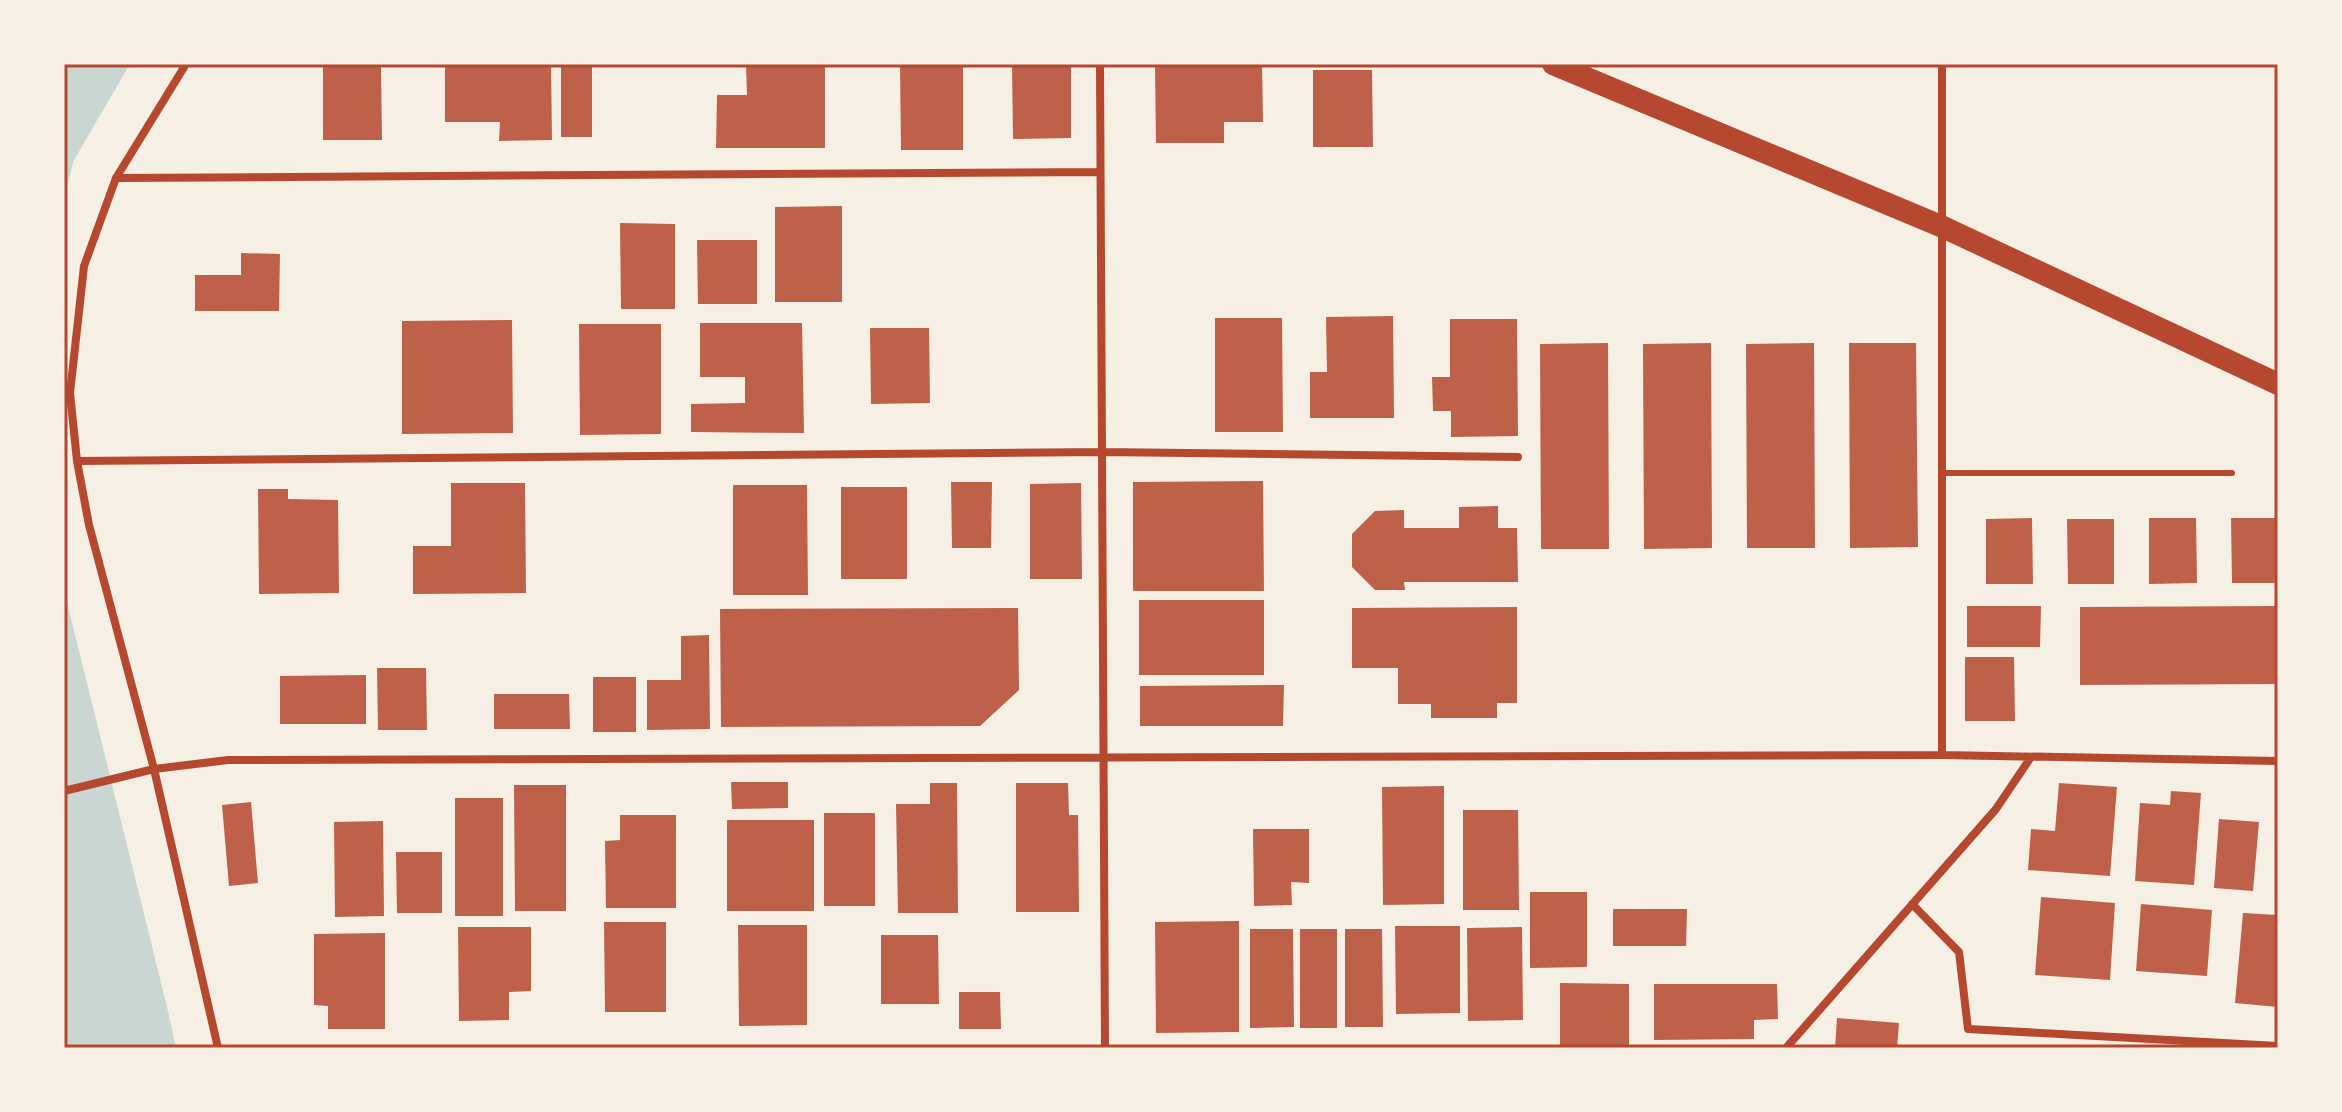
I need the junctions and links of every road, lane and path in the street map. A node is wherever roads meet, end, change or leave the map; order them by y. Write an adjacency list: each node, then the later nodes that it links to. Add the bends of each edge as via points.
1 (186, 64): 6 (street)
2 (1100, 64): 5 (street)
3 (1553, 64): 7 (highway)
4 (1942, 64): 7 (street)
5 (1100, 172): 6 (street); 9 (street)
6 (116, 178): 11 (street, via 84,266 70,393)
7 (1943, 227): 8 (highway); 12 (street)
8 (2278, 384)
9 (1102, 452): 10 (street); 11 (street); 16 (street)
10 (1518, 457)
11 (77, 461): 18 (street)
12 (1943, 473): 13 (lane); 14 (street)
13 (2232, 473)
14 (1942, 755): 15 (street); 16 (street)
15 (2031, 757): 17 (street); 20 (street, via 1996,809)
16 (1103, 758): 18 (street, via 228,760); 23 (street)
17 (2278, 761)
18 (154, 769): 19 (street); 22 (street)
19 (64, 791)
20 (1912, 904): 21 (street, via 1959,952 1968,1029); 24 (street)
21 (2278, 1046)
22 (218, 1048)
23 (1105, 1048)
24 (1786, 1048)

